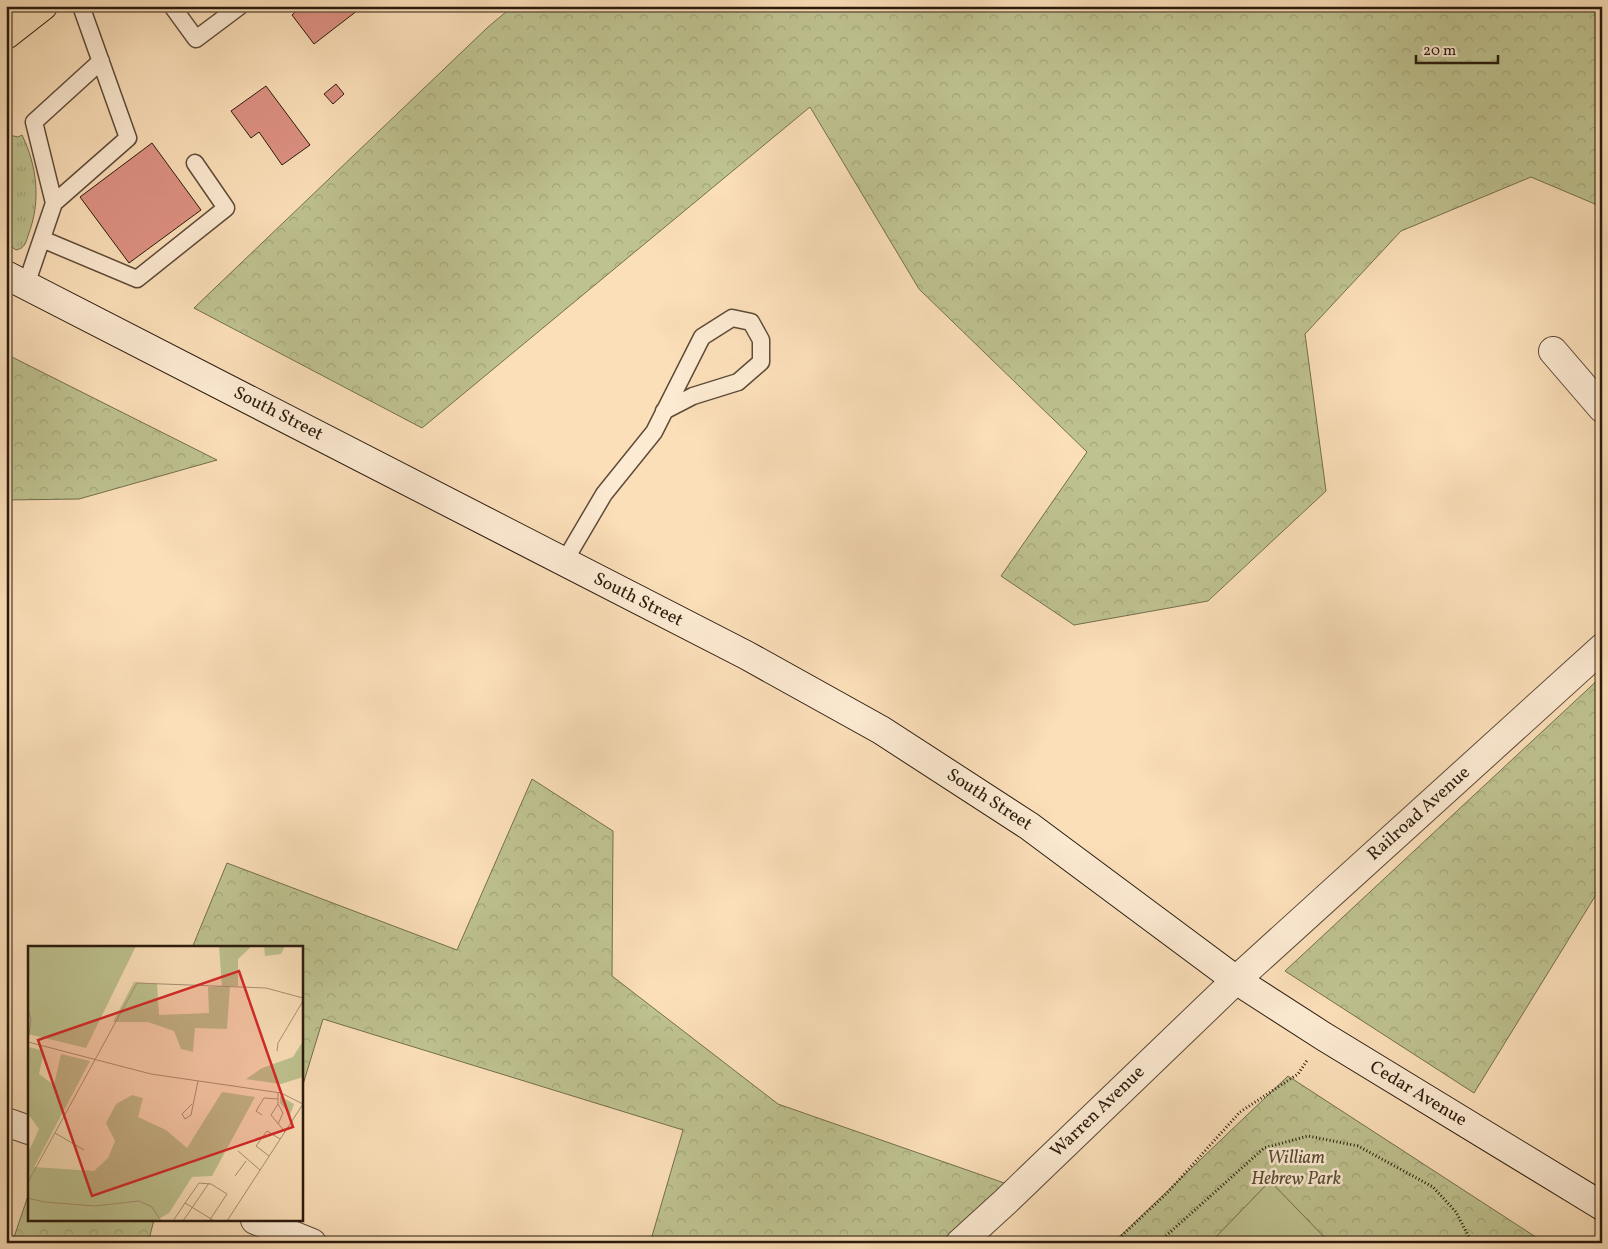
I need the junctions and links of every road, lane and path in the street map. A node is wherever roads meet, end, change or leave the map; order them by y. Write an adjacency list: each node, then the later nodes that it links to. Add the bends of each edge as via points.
1 (43, 6): 5 (highway)
2 (81, 6): 6 (lane)
3 (172, 6): 4 (lane, via 196,38)
4 (240, 6)
5 (6, 35)
6 (101, 61): 8 (lane, via 34,122); 8 (lane, via 128,138)
7 (195, 163): 9 (lane, via 226,208 137,279)
8 (54, 203): 9 (lane)
9 (42, 239): 10 (lane)
10 (16, 280): 14 (street, South Street)
11 (1553, 351): 12 (street)
12 (1602, 408)
13 (664, 411): 13 (lane, via 702,337 732,318 751,322 761,340 761,362 738,382 693,396); 14 (lane, via 654,432 604,494)
14 (564, 562): 16 (street, South Street, via 746,655 881,730 1029,826)
15 (1602, 648): 16 (street, Railroad Avenue)
16 (1236, 980): 20 (street, Cedar Avenue); 23 (street, Warren Avenue)
17 (1311, 1056): 24 (path, via 1298,1074 1240,1112 1167,1193)
18 (6, 1122): 19 (street)
19 (28, 1130)
20 (1602, 1206)
21 (261, 1222): 22 (street)
22 (312, 1243)
23 (960, 1243)
24 (1114, 1243)
25 (1158, 1243): 26 (path, via 1264,1148 1308,1136 1358,1146 1433,1187 1456,1212)
26 (1472, 1243)

